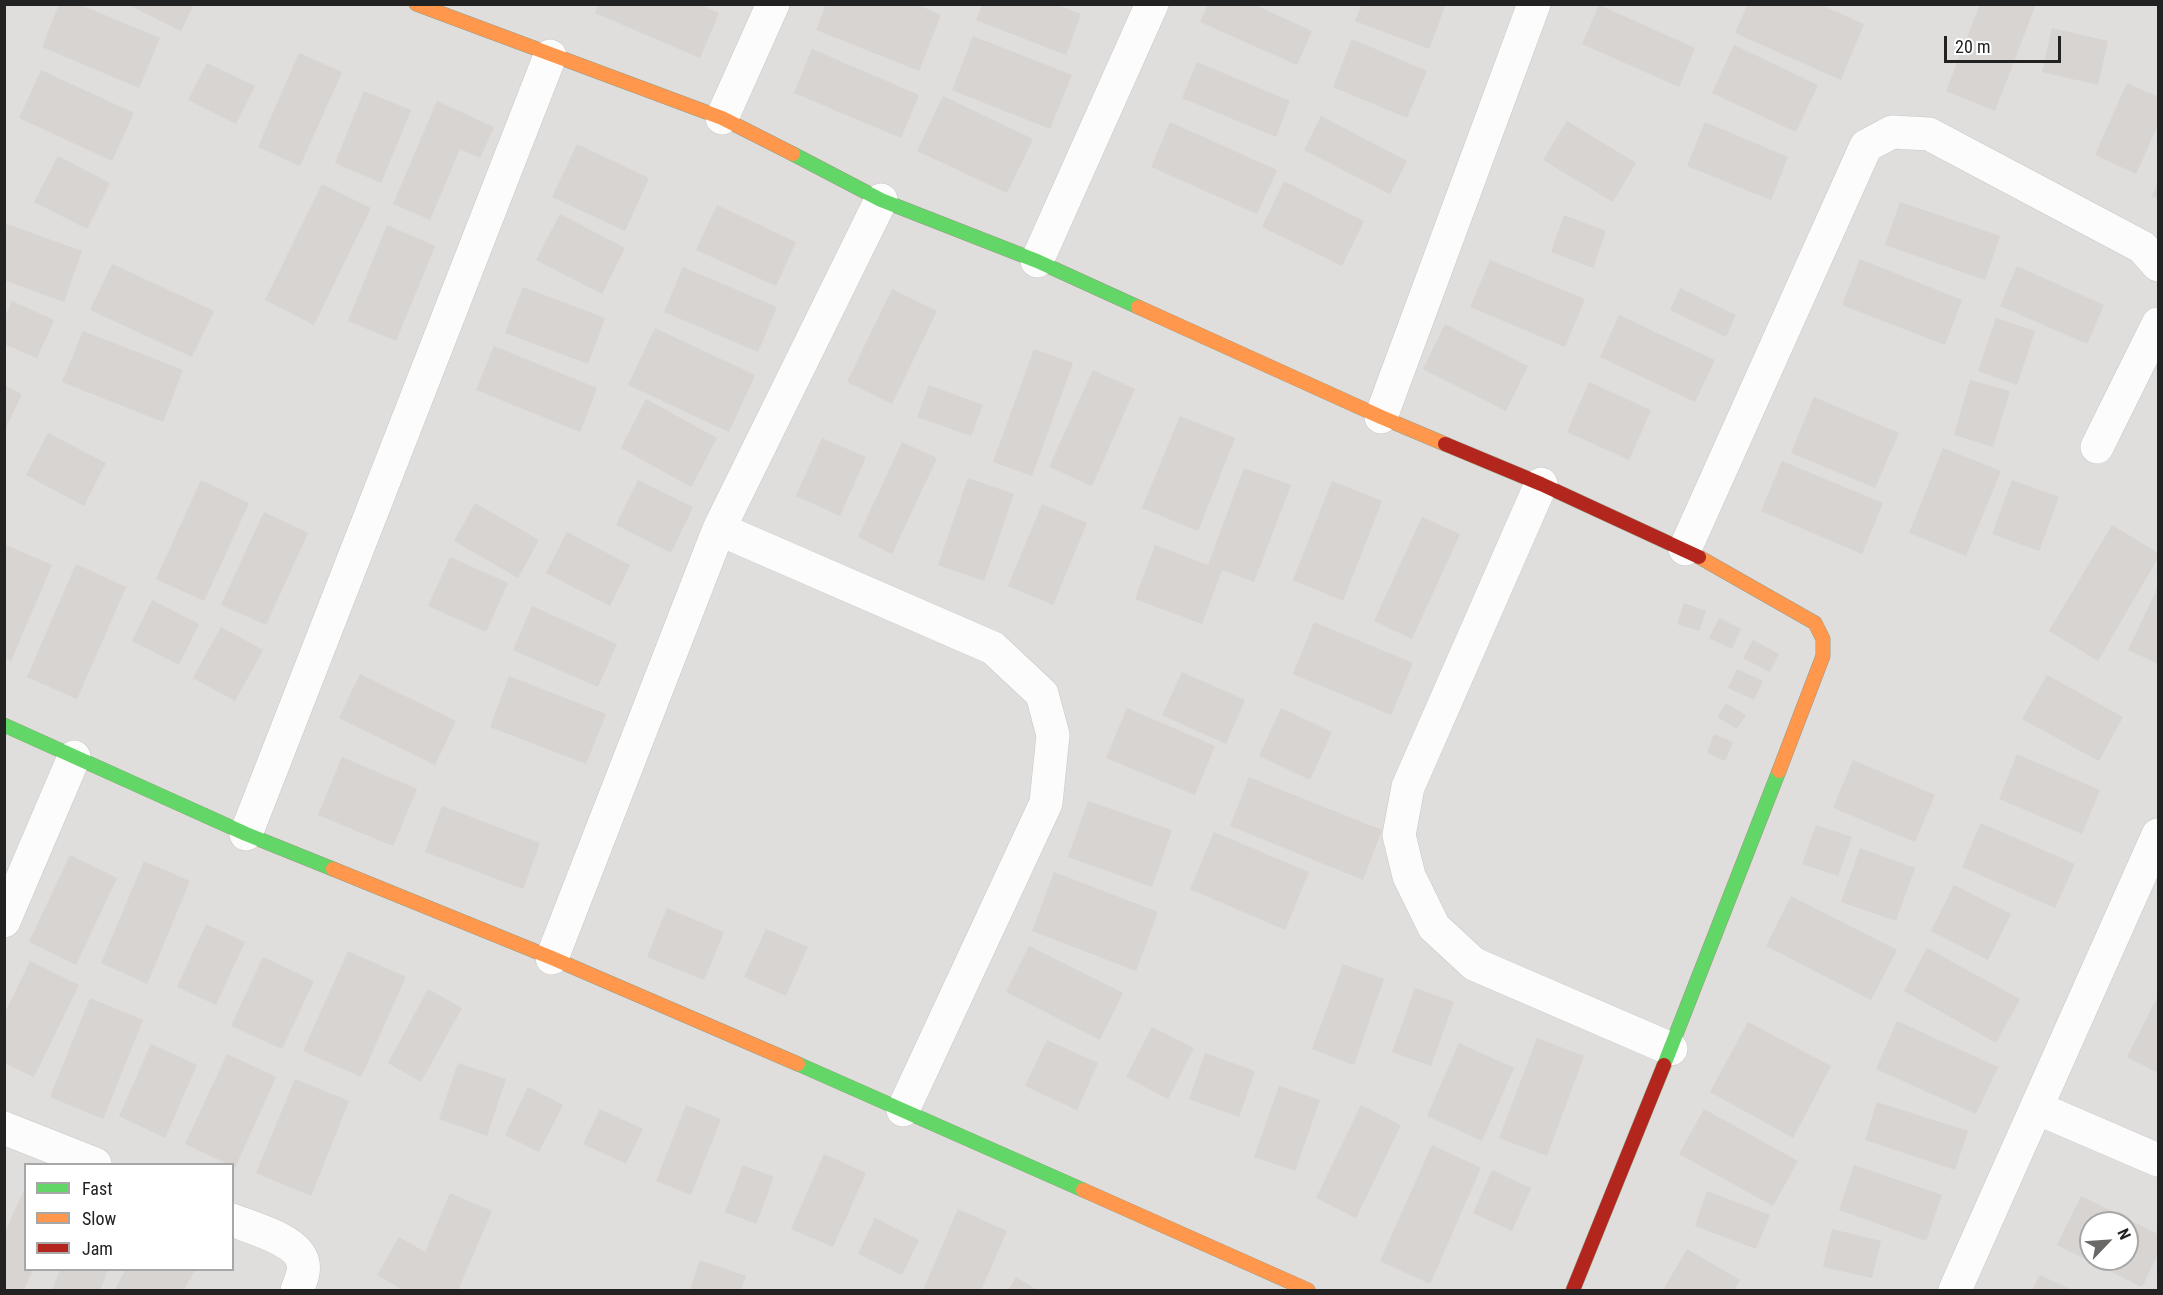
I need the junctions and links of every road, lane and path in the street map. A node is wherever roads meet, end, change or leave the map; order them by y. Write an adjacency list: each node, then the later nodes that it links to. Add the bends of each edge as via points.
1 (416, 4): 5 (street)
2 (773, 4): 6 (street)
3 (1152, 4): 8 (street)
4 (1534, 4): 11 (street)
5 (550, 56): 6 (street); 18 (street)
6 (722, 118): 7 (street)
7 (881, 200): 8 (street); 14 (street)
8 (1036, 261): 11 (street)
9 (2158, 265): 15 (street, via 2142,248 1929,134 1892,132 1866,146)
10 (2158, 324): 12 (street)
11 (1381, 417): 13 (street)
12 (2097, 447)
13 (1540, 484): 15 (street); 22 (street, via 1408,787 1399,835 1406,866 1434,927 1474,964)
14 (719, 529): 21 (street); 24 (street, via 993,648 1042,694 1053,735 1046,804)
15 (1685, 549): 22 (street, via 1815,623 1822,639 1823,656)
16 (4, 725): 17 (street)
17 (74, 757): 18 (street); 20 (street)
18 (246, 834): 21 (street)
19 (2158, 835): 23 (street)
20 (4, 921)
21 (552, 958): 24 (street)
22 (1671, 1049): 32 (street)
23 (2037, 1108): 26 (street); 33 (street)
24 (903, 1110): 29 (street)
25 (4, 1128): 27 (street)
26 (2158, 1160)
27 (92, 1163)
28 (234, 1221): 30 (street, via 293,1245 303,1261)
29 (1262, 1281): 31 (street)
30 (297, 1290)
31 (1308, 1290)
32 (1573, 1290)
33 (1955, 1290)

